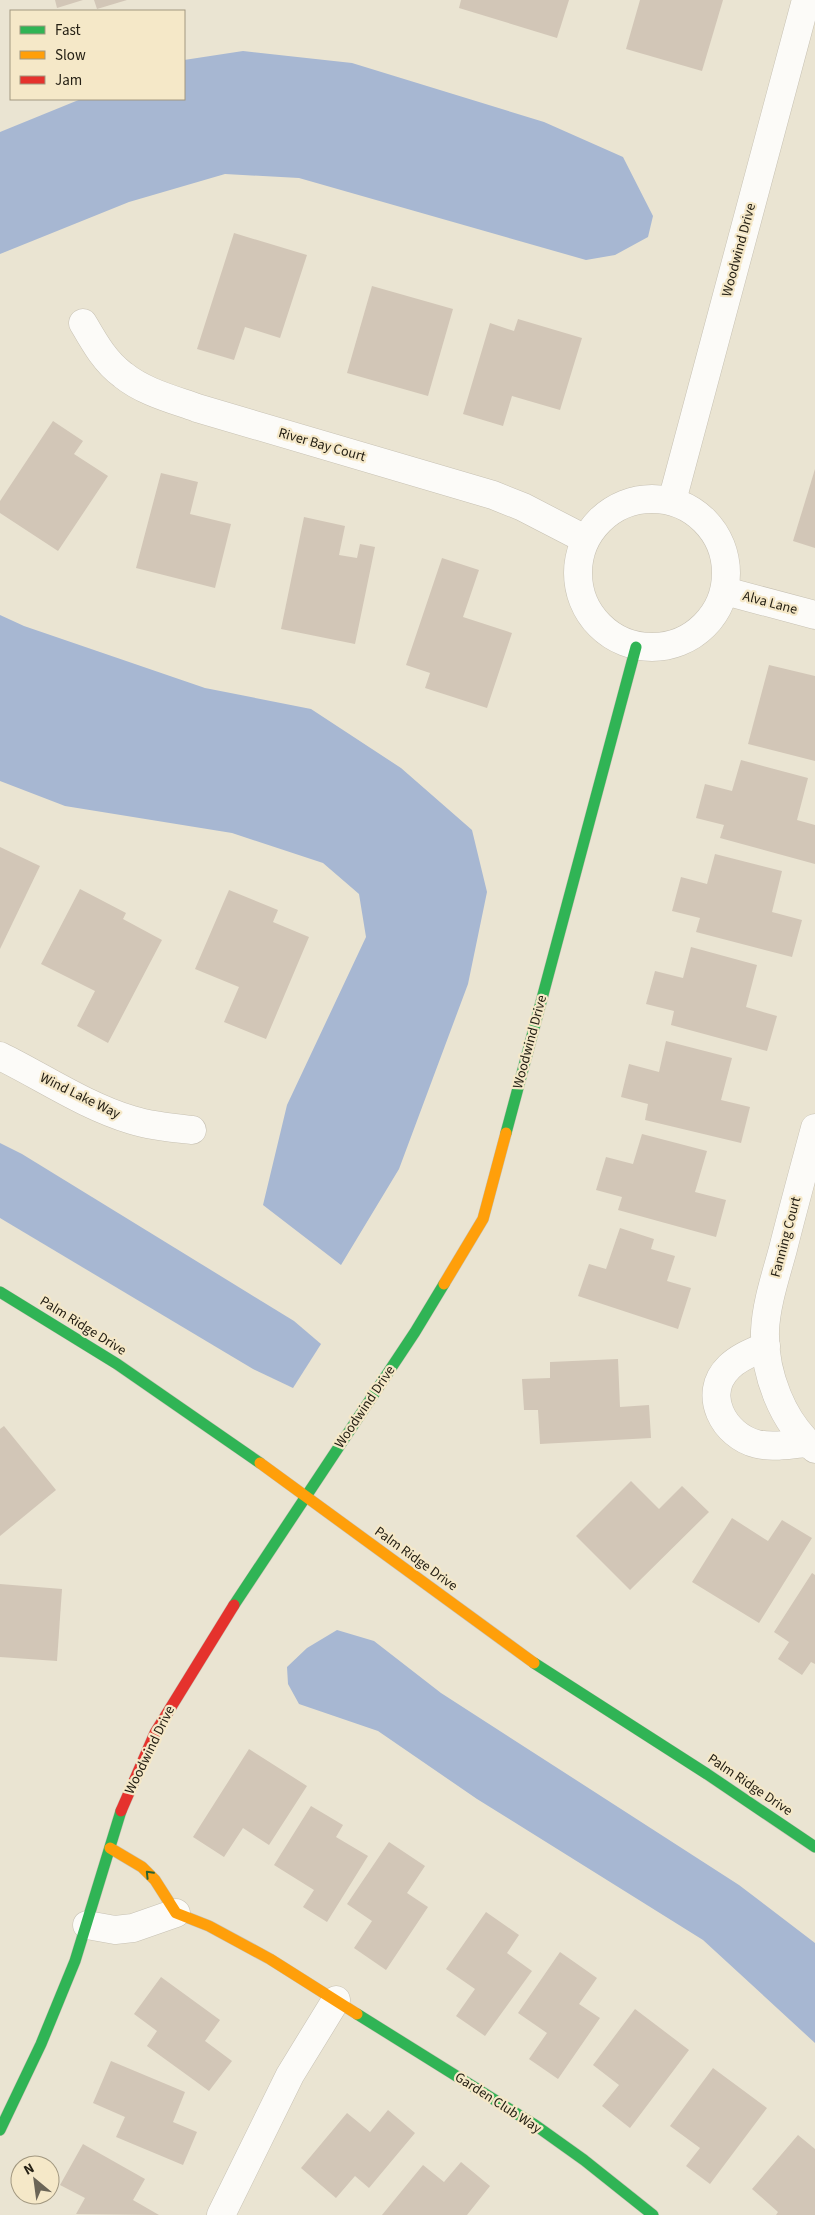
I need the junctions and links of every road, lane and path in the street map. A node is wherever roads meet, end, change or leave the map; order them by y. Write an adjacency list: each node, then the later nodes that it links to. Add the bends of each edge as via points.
1 (806, 0): 3 (street, Woodwind Drive)
2 (83, 323): 4 (street, River Bay Court, via 101,352 123,375 154,393 493,495)
3 (672, 501): 4 (street, via 646,499 609,512); 5 (street, via 690,509 710,526 724,552)
4 (583, 538): 7 (street, via 578,560 578,586 586,611 615,639)
5 (725, 591): 6 (street, Alva Lane); 7 (street, via 715,615 696,634 662,648)
6 (815, 615)
7 (636, 647): 14 (street, Woodwind Drive, via 483,1219 415,1332)
8 (0, 1056): 10 (street, Wind Lake Way, via 124,1117)
9 (815, 1128): 12 (street, Fanning Court, via 776,1272 765,1329)
10 (192, 1130)
11 (0, 1292): 14 (street, Palm Ridge Drive, via 116,1364)
12 (766, 1346): 13 (street, Fanning Court, via 775,1390 795,1428); 13 (street, Fanning Court, via 741,1358 728,1368 721,1379 716,1394 723,1421 738,1436 758,1445)
13 (811, 1446)
14 (307, 1497): 15 (street, Palm Ridge Drive, via 547,1673 716,1779); 16 (street, Woodwind Drive, via 155,1733 122,1809)
15 (815, 1847)
16 (110, 1848): 17 (street, one-way to 16, via 155,1880 142,1867); 18 (street, Woodwind Drive)
17 (176, 1913): 18 (street, via 133,1928 115,1930); 19 (street, Garden Club Way, via 236,1940)
18 (87, 1925): 20 (street, Woodwind Drive, via 41,2044)
19 (336, 2000): 21 (street, via 290,2075); 22 (street, Garden Club Way, via 535,2125)
20 (0, 2130)
21 (221, 2215)
22 (653, 2215)

